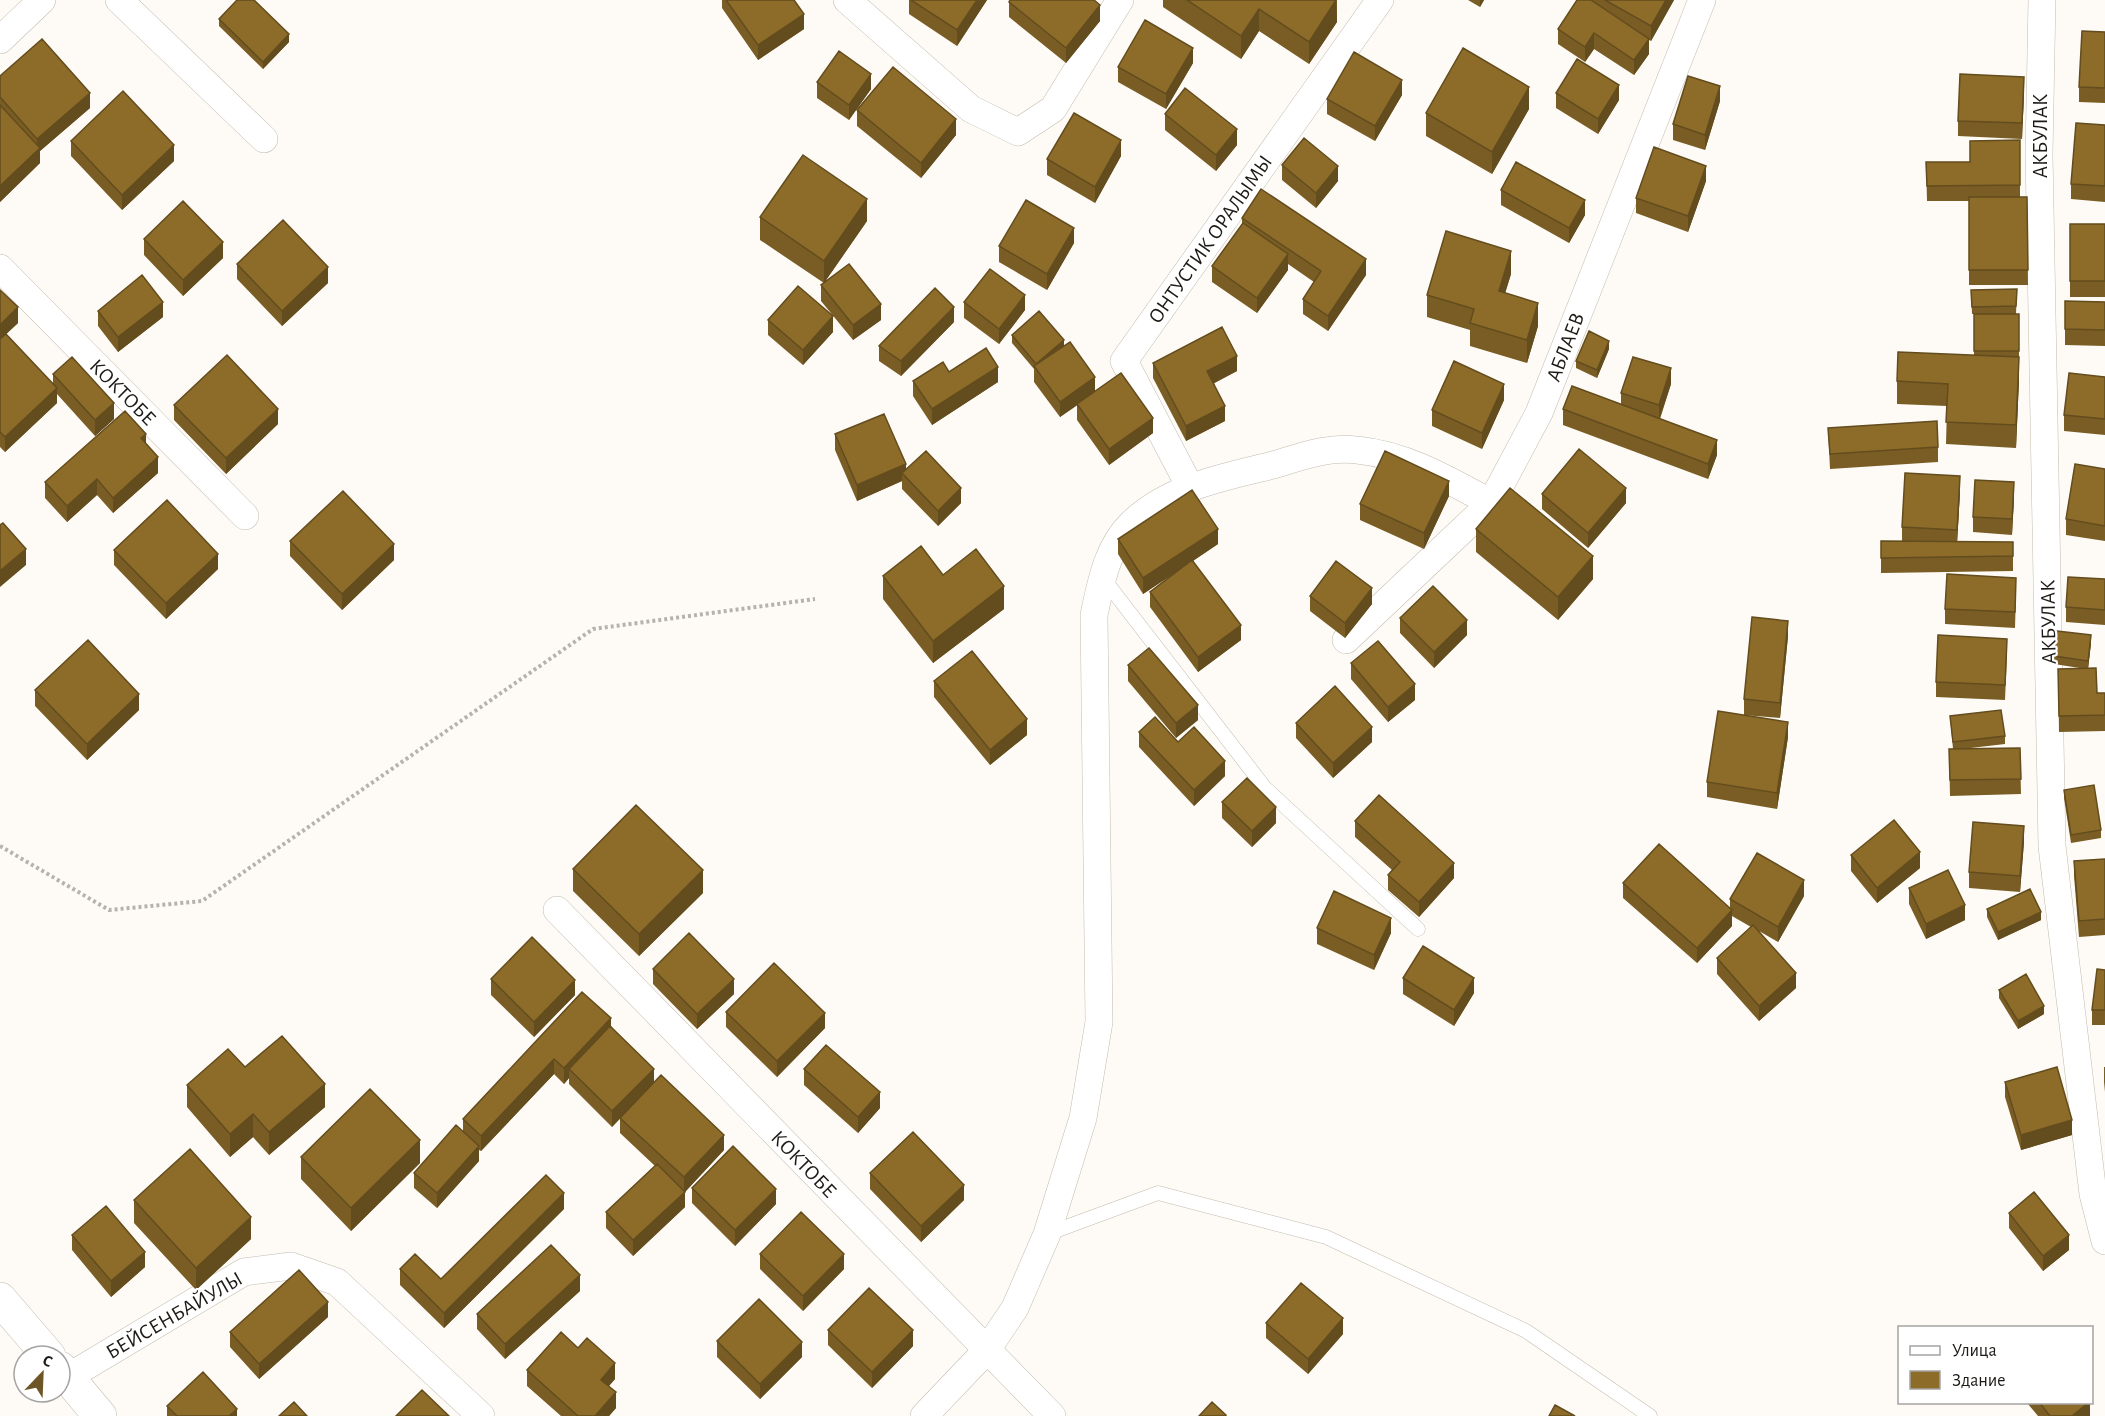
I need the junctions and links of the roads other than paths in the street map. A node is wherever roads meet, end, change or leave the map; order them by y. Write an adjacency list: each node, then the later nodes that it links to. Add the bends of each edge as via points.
1 (42, 0): 8 (street)
2 (119, 0): 9 (street)
3 (847, 0): 4 (street, via 971,108 1018,132 1053,109)
4 (1120, 0)
5 (1380, 0): 11 (street, ОНТУСТИК ОРАЛЫМЫ, via 1124,361)
6 (1702, 0): 12 (street, АБЛАЕВ, via 1539,413)
7 (2042, 0): 19 (street, АКБУЛАК, via 2038,154 2052,846 2092,1194)
8 (0, 39)
9 (264, 139)
10 (0, 268): 13 (street, КОКТОБЕ)
11 (1191, 489): 12 (street, via 1327,450 1357,449 1409,460); 14 (street, via 1159,502 1131,524 1112,549)
12 (1491, 503): 15 (street, АБЛАЕВ)
13 (245, 516)
14 (1102, 576): 17 (lane, via 1265,788); 18 (street, via 1094,615 1099,1022 1083,1118)
15 (1346, 640)
16 (557, 910): 22 (street, КОКТОБЕ)
17 (1418, 929)
18 (1047, 1234): 22 (street, via 1015,1308); 29 (lane, via 1158,1193 1326,1237 1526,1331)
19 (2105, 1241)
20 (0, 1299): 21 (main road)
21 (39, 1344)
22 (986, 1351): 27 (street); 28 (street, КОКТОБЕ)
23 (72, 1360): 26 (street, БЕЙСЕНБАЙУЛЫ, via 244,1272 291,1266 337,1281)
24 (72, 1383): 25 (main road)
25 (100, 1416)
26 (481, 1416)
27 (924, 1416)
28 (1052, 1416)
29 (1650, 1416)

